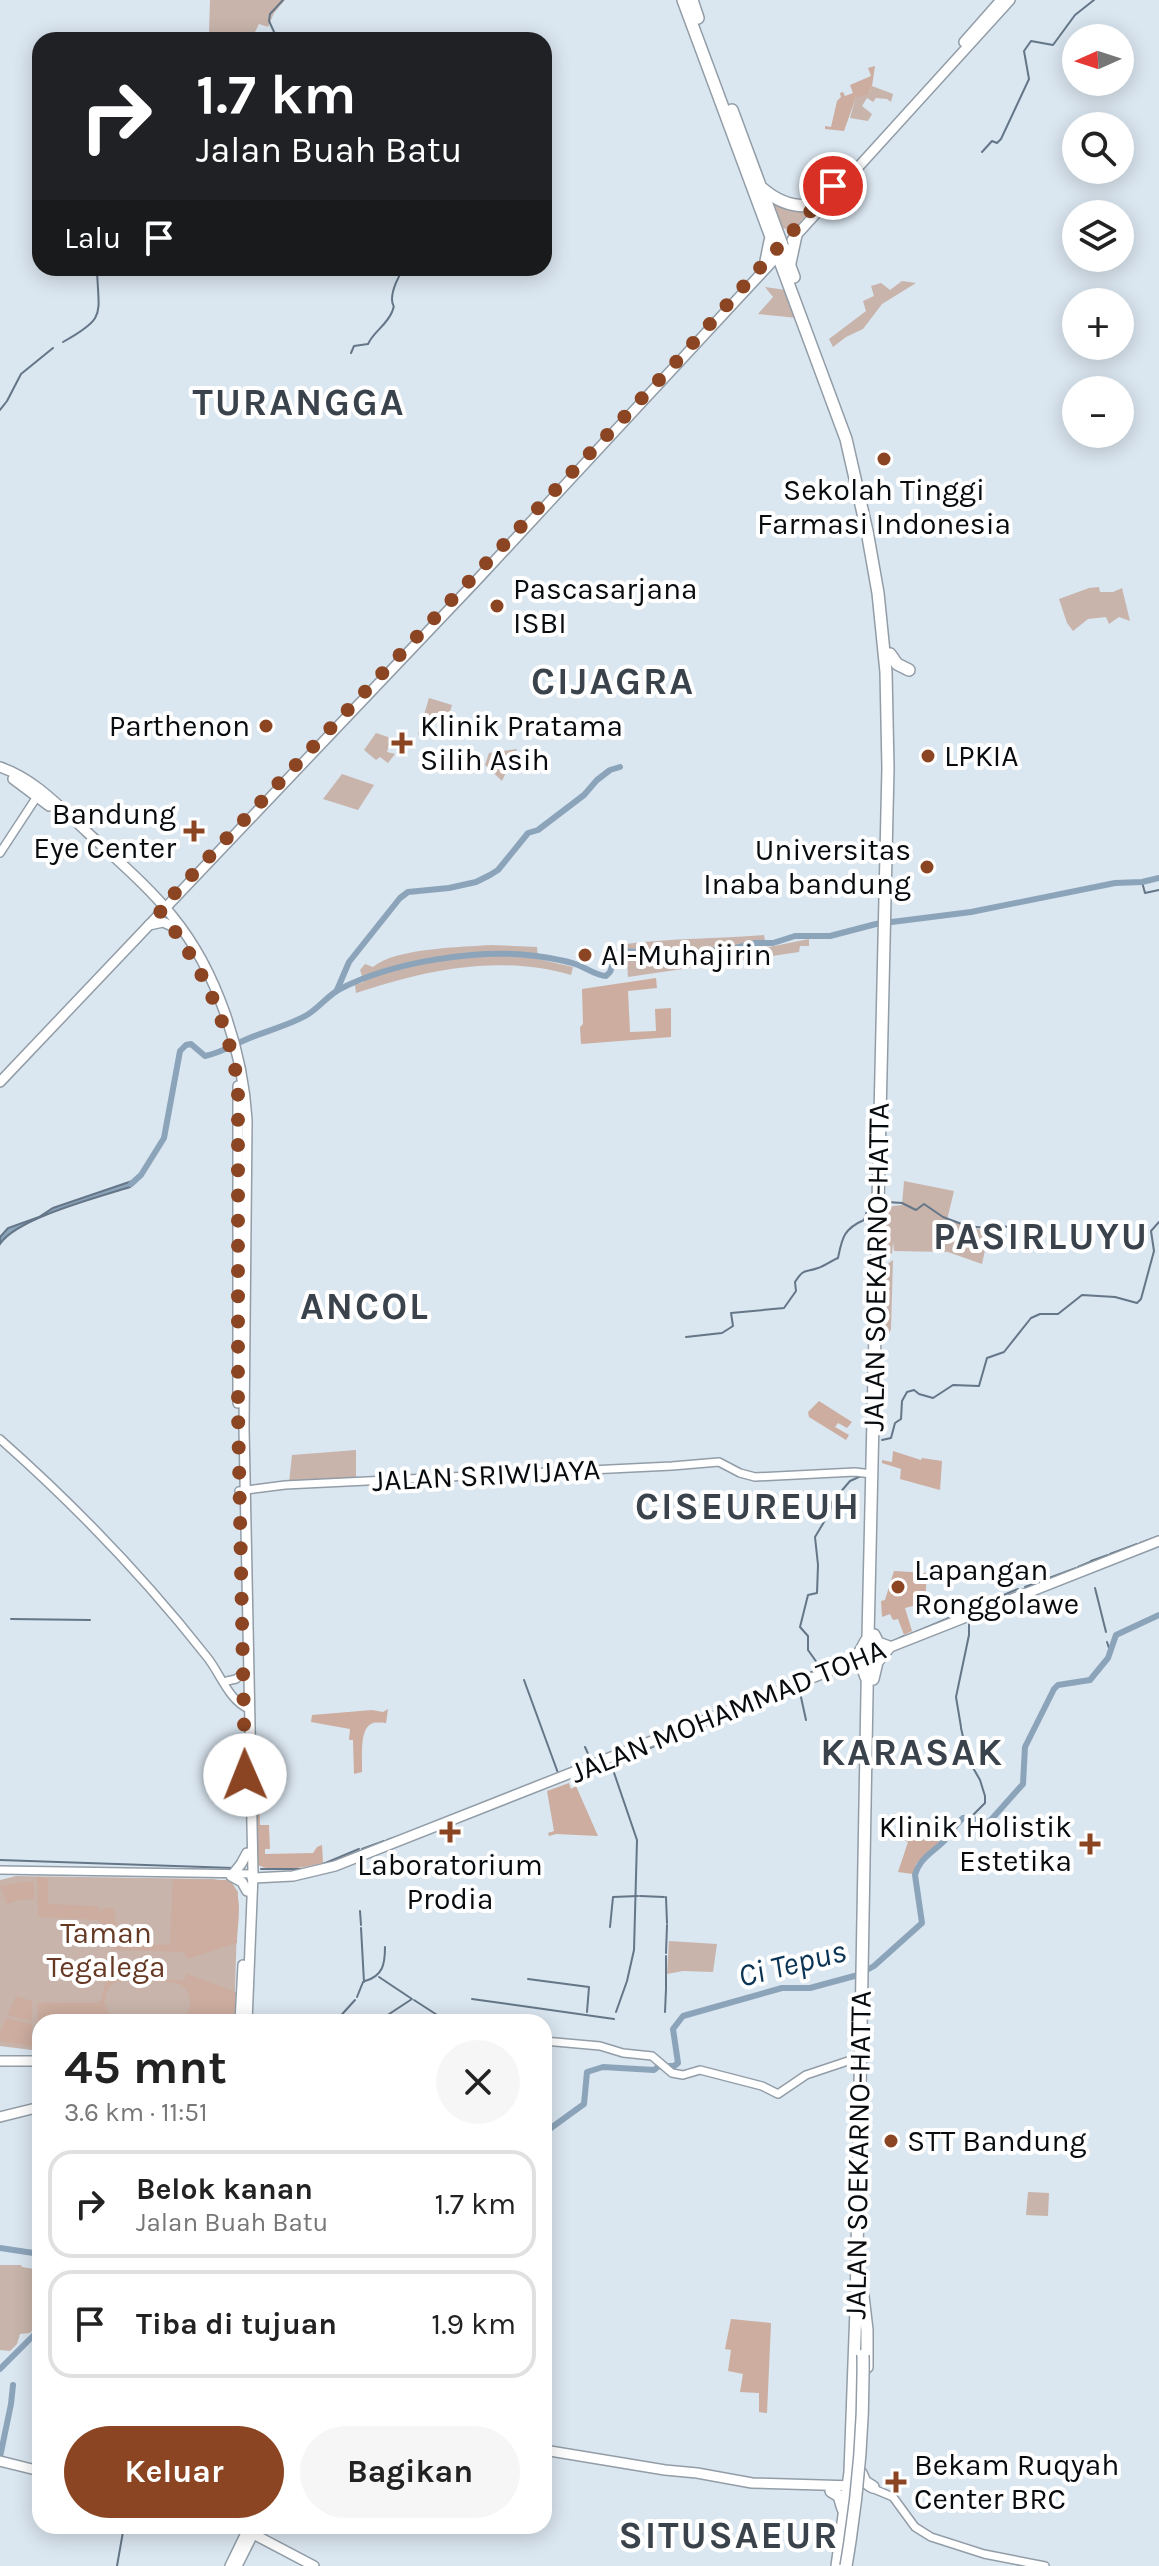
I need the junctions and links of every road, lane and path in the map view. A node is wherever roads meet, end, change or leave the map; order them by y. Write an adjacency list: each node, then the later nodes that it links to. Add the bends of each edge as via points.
1 (683, 0): 7 (highway, JALAN SOEKARNO-HATTA)
2 (692, 0): 5 (highway, JALAN SOEKARNO-HATTA)
3 (1005, 1): 4 (main road)
4 (874, 145): 6 (main road); 8 (main road)
5 (760, 186): 6 (highway, via 784,203); 7 (highway, JALAN SOEKARNO-HATTA)
6 (814, 205): 8 (main road)
7 (773, 232): 8 (highway); 9 (highway); 9 (highway, JALAN SOEKARNO-HATTA)
8 (795, 232): 9 (main road); 10 (highway)
9 (776, 254): 10 (highway, JALAN SOEKARNO-HATTA); 10 (highway, via 775,265); 17 (main road)
10 (787, 269): 11 (highway, JALAN SOEKARNO-HATTA, via 850,436 877,554); 20 (highway, JALAN SOEKARNO-HATTA, via 846,439 874,569 886,667)
11 (890, 654): 12 (highway); 20 (highway, JALAN SOEKARNO-HATTA, via 894,770)
12 (909, 670)
13 (0, 770): 14 (main road); 16 (main road, via 42,790)
14 (38, 795): 15 (main road); 16 (main road)
15 (0, 853)
16 (113, 859): 18 (main road)
17 (179, 892): 18 (main road); 19 (main road); 21 (main road)
18 (152, 897): 19 (main road); 22 (main road)
19 (162, 909): 21 (main road); 22 (main road)
20 (886, 915): 24 (highway, JALAN SOEKARNO-HATTA)
21 (173, 922): 22 (main road); 27 (main road, via 209,976 243,1080 247,1120)
22 (149, 923): 23 (main road)
23 (0, 1082)
24 (878, 1331): 26 (highway, JALAN SOEKARNO-HATTA); 29 (highway, JALAN SOEKARNO-HATTA)
25 (0, 1439): 33 (main road, via 111,1543)
26 (866, 1473): 27 (main road, JALAN SRIWIJAYA, via 755,1477 719,1462); 29 (highway, JALAN SOEKARNO-HATTA)
27 (242, 1491): 34 (main road); 37 (main road)
28 (1159, 1541): 30 (main road, JALAN MOHAMMAD TOHA)
29 (871, 1636): 30 (highway); 31 (highway, JALAN SOEKARNO-HATTA); 32 (highway)
30 (889, 1647): 31 (main road, JALAN MOHAMMAD TOHA); 35 (highway)
31 (870, 1654): 32 (main road, JALAN MOHAMMAD TOHA); 35 (highway, JALAN SOEKARNO-HATTA)
32 (851, 1662): 35 (highway, via 863,1667); 41 (main road, JALAN MOHAMMAD TOHA, via 362,1856 316,1872)
33 (218, 1672): 36 (main road); 37 (main road)
34 (243, 1673): 36 (main road); 37 (main road)
35 (870, 1679): 47 (highway, JALAN SOEKARNO-HATTA)
36 (227, 1681): 37 (main road)
37 (246, 1705): 38 (main road)
38 (250, 1857): 40 (main road); 41 (main road); 41 (main road)
39 (0, 1870): 40 (main road, JALAN MOHAMMAD TOHA)
40 (232, 1875): 41 (main road, JALAN MOHAMMAD TOHA); 42 (main road)
41 (255, 1876): 42 (main road)
42 (249, 1891): 43 (main road)
43 (245, 1982): 44 (main road); 45 (main road)
44 (241, 2014)
45 (247, 2014)
46 (552, 2042): 47 (main road, via 652,2056 678,2074 700,2070 778,2094 806,2075)
47 (864, 2055): 52 (highway, JALAN SOEKARNO-HATTA)
48 (0, 2061): 49 (main road)
49 (32, 2061)
50 (32, 2109): 51 (main road)
51 (0, 2117)
52 (860, 2307): 53 (highway, JALAN SOEKARNO-HATTA); 54 (highway, JALAN SOEKARNO-HATTA, via 868,2337); 66 (highway, bridge, via 853,2483)
53 (851, 2438): 54 (highway, via 857,2443); 58 (highway, JALAN SOEKARNO-HATTA)
54 (865, 2438): 58 (highway, JALAN SOEKARNO-HATTA)
55 (552, 2454): 59 (main road, via 757,2488)
56 (0, 2461): 57 (main road)
57 (32, 2469)
58 (856, 2473): 59 (highway); 60 (highway); 61 (highway, JALAN SOEKARNO-HATTA)
59 (831, 2488): 61 (main road); 62 (highway, via 840,2498)
60 (875, 2490): 61 (highway); 70 (main road, via 895,2498 927,2536)
61 (854, 2491): 62 (highway, JALAN SOEKARNO-HATTA); 66 (highway, JALAN SOEKARNO-HATTA)
62 (844, 2522): 66 (highway, JALAN SOEKARNO-HATTA)
63 (247, 2534): 67 (main road)
64 (247, 2534): 68 (main road)
65 (252, 2534): 69 (main road)
66 (844, 2561)
67 (230, 2566)
68 (237, 2566)
69 (314, 2566)
70 (1045, 2566)

